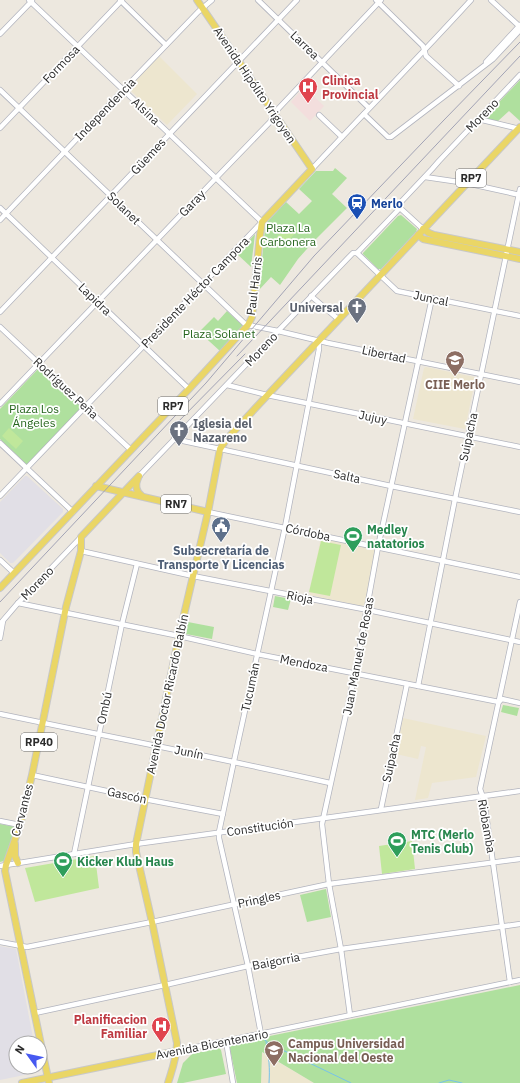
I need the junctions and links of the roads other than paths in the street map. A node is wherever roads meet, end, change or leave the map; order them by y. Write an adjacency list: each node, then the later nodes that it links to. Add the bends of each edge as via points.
1 (121, 0): 14 (street); 15 (street, Formosa)
2 (197, 0): 10 (main road, Avenida Hipólito Yrigoyen)
3 (212, 0): 10 (street, Independencia)
4 (258, 0): 11 (street, Larrea)
5 (297, 0): 11 (street, Güemes)
6 (471, 0): 16 (street, Presidente Héctor Campora)
7 (491, 0): 12 (street)
8 (31, 1): 13 (street); 15 (street, Alsina)
9 (379, 1): 16 (street, via 423,46); 18 (street, Garay)
10 (203, 8): 14 (street, Independencia); 17 (main road, Avenida Hipólito Yrigoyen)
11 (278, 19): 17 (street, Güemes); 18 (street, Larrea)
12 (520, 27): 19 (street); 19 (street, via 497,55)
13 (0, 34)
14 (166, 46): 23 (street, Independencia)
15 (77, 47): 23 (street, Alsina); 24 (street, Formosa)
16 (424, 51): 21 (street, via 426,56); 25 (street, Presidente Héctor Campora)
17 (238, 61): 27 (main road, Avenida Hipólito Yrigoyen); 32 (street, Güemes)
18 (322, 62): 25 (street, Larrea); 27 (street, Garay)
19 (478, 71): 21 (street)
20 (520, 75): 29 (street, Moreno)
21 (459, 86): 26 (street, via 391,137)
22 (0, 90): 24 (street, Solanet)
23 (123, 90): 32 (street, Alsina); 34 (street, Independencia)
24 (18, 108): 30 (street, Formosa); 34 (street, Solanet)
25 (369, 108): 26 (street, Presidente Héctor Campora)
26 (364, 114): 33 (street, Presidente Héctor Campora)
27 (274, 115): 35 (main road, Avenida Hipólito Yrigoyen); 37 (street, Garay)
28 (319, 115): 33 (street)
29 (478, 119): 31 (street); 36 (street, Moreno)
30 (0, 128)
31 (520, 128): 38 (main road, RP7)
32 (169, 134): 37 (street, Alsina); 41 (street, Güemes)
33 (342, 137): 35 (street, Presidente Héctor Campora)
34 (64, 151): 41 (street, Solanet); 44 (street, Independencia)
35 (312, 169): 46 (main road, Presidente Héctor Campora)
36 (425, 177): 38 (street); 43 (street, Moreno, via 401,202)
37 (216, 178): 46 (street, Alsina); 49 (street, Garay)
38 (466, 183): 40 (street); 47 (main road, RP7)
39 (520, 189): 40 (street, Suipacha)
40 (519, 194): 52 (street, Suipacha)
41 (111, 196): 49 (street, Solanet); 53 (street, Güemes)
42 (0, 208): 44 (street, Lapidra)
43 (400, 208): 47 (street); 51 (street, Moreno)
44 (6, 214): 45 (street, Independencia); 53 (street, Lapidra)
45 (0, 220)
46 (262, 222): 56 (street, Presidente Héctor Campora); 64 (main road, Paul Harris, via 252,317)
47 (423, 229): 48 (main road, RP7); 52 (main road, via 429,233)
48 (418, 235): 52 (main road, via 423,239); 55 (main road, RP7)
49 (157, 240): 56 (street, Solanet); 59 (street, Garay)
50 (520, 252): 52 (main road)
51 (357, 253): 55 (street, Juncal); 57 (street, Moreno, via 353,253)
52 (507, 253): 54 (main road); 60 (street, Suipacha)
53 (52, 257): 59 (street, Lapidra); 61 (street, Güemes)
54 (520, 259)
55 (380, 275): 58 (street, Juncal, via 397,291); 63 (main road, RP7)
56 (203, 284): 64 (street, Solanet); 68 (street, Presidente Héctor Campora)
57 (311, 296): 63 (street); 66 (street, Moreno)
58 (432, 298): 60 (street, Juncal); 70 (street, Juan Manuel de Rosas)
59 (97, 301): 68 (street, Lapidra); 69 (street, Garay)
60 (494, 311): 62 (street, Juncal); 71 (street, Suipacha)
61 (0, 312)
62 (520, 316)
63 (338, 320): 67 (main road, RP7)
64 (248, 325): 66 (street, Libertad); 74 (main road, RP7)
65 (0, 327): 69 (street, Rodríguez Peña)
66 (278, 331): 67 (street, Libertad); 73 (street, Moreno)
67 (318, 340): 70 (street, Libertad); 75 (main road, Avenida Doctor Ricardo Balbín / RP7); 76 (street, Tucumán, via 319,349)
68 (144, 346): 74 (street, Lapidra); 78 (street, Presidente Héctor Campora)
69 (39, 362): 77 (street, Garay); 78 (street, Rodríguez Peña)
70 (418, 362): 71 (street, Libertad); 79 (street, Juan Manuel de Rosas)
71 (481, 374): 72 (street, Libertad); 80 (street, Suipacha)
72 (520, 382)
73 (227, 385): 75 (street, Jujuy); 81 (street, Moreno)
74 (189, 389): 85 (main road, RP7)
75 (267, 395): 76 (street, Jujuy); 84 (main road, Avenida Doctor Ricardo Balbín / RP7)
76 (309, 403): 79 (street, Jujuy); 86 (street, Tucumán)
77 (0, 404)
78 (86, 406): 85 (street, Rodríguez Peña); 87 (street, Presidente Héctor Campora)
79 (406, 424): 80 (street, Jujuy); 90 (street, Juan Manuel de Rosas)
80 (468, 437): 83 (street, Jujuy); 94 (street, Suipacha)
81 (174, 439): 84 (street, Salta); 88 (street, Moreno)
82 (0, 443): 87 (street)
83 (520, 447)
84 (220, 449): 86 (street, Salta); 96 (main road, Avenida Doctor Ricardo Balbín / RP7)
85 (131, 450): 89 (main road, RP7)
86 (296, 465): 90 (street, Salta); 98 (street, Tucumán)
87 (27, 468): 92 (street, Presidente Héctor Campora); 95 (street)
88 (139, 476): 91 (main road, Moreno); 93 (main road, via 136,488)
89 (96, 486): 91 (main road, Córdoba / RN7); 95 (main road, RP7)
90 (391, 486): 94 (street, Salta); 100 (street, Juan Manuel de Rosas)
91 (124, 493): 93 (main road, Córdoba / RN7); 99 (main road, Moreno)
92 (0, 496)
93 (144, 497): 96 (main road, Córdoba / RN7)
94 (455, 499): 97 (street, Salta); 103 (street, Suipacha)
95 (73, 512): 105 (main road, RP7)
96 (208, 512): 98 (street, Córdoba); 106 (main road, Avenida Doctor Ricardo Balbín)
97 (520, 512)
98 (285, 527): 100 (street, Córdoba); 109 (street, Tucumán)
99 (81, 537): 101 (main road, Cervantes / RP40); 111 (street, Moreno)
100 (378, 547): 103 (street, Córdoba); 112 (street, Juan Manuel de Rosas)
101 (81, 551): 104 (street, Rioja); 113 (main road, Cervantes / RP40)
102 (0, 560): 105 (street)
103 (443, 560): 107 (street, Córdoba); 115 (street, Suipacha)
104 (137, 564): 106 (street, Rioja); 116 (street, Ombú)
105 (14, 573): 108 (main road, RP7)
106 (193, 576): 109 (street, Rioja); 117 (main road, Avenida Doctor Ricardo Balbín)
107 (520, 576)
108 (0, 588)
109 (271, 591): 112 (street, Rioja); 121 (street, Tucumán)
110 (520, 602): 119 (street, Riobamba)
111 (18, 603): 113 (street, Mendoza); 114 (street, Moreno)
112 (368, 610): 115 (street, Rioja); 122 (street, Juan Manuel de Rosas)
113 (65, 613): 116 (street, Mendoza); 128 (main road, Cervantes / RP40)
114 (1, 623): 118 (street)
115 (430, 623): 119 (street, Rioja); 124 (street, Suipacha)
116 (122, 624): 117 (street, Mendoza); 129 (street, Ombú)
117 (178, 636): 121 (street, Mendoza); 130 (main road, Avenida Doctor Ricardo Balbín)
118 (0, 638)
119 (512, 640): 120 (street, Rioja); 125 (street, Riobamba)
120 (520, 642)
121 (257, 654): 122 (street, Mendoza); 131 (street, Tucumán)
122 (355, 673): 123 (street, Mendoza); 133 (street, Juan Manuel de Rosas)
123 (407, 684): 124 (street, Mendoza); 138 (street, Suipacha)
124 (418, 686): 125 (street, Mendoza)
125 (499, 702): 126 (street, Mendoza, via 502,699); 136 (street, Riobamba, via 480,789)
126 (520, 703)
127 (0, 714): 128 (street, Junín)
128 (43, 723): 129 (street, Junín); 132 (main road, Cervantes / RP40)
129 (99, 735): 130 (street, Junín); 134 (street, Ombú)
130 (155, 745): 131 (street, Junín); 137 (main road, Avenida Doctor Ricardo Balbín)
131 (234, 761): 133 (street, Junín); 139 (street, Tucumán)
132 (32, 774): 134 (street, Gascón); 142 (main road, Cervantes / RP40)
133 (330, 782): 140 (street, Juan Manuel de Rosas)
134 (88, 787): 137 (street, Gascón); 146 (street, Ombú)
135 (520, 791): 136 (street, Constitución)
136 (482, 796): 138 (street, Constitución); 149 (street, Riobamba)
137 (144, 799): 139 (street, Gascón); 145 (main road, Avenida Doctor Ricardo Balbín)
138 (381, 809): 140 (street, Constitución)
139 (223, 814): 143 (street, Tucumán)
140 (323, 818): 143 (street, Constitución); 151 (street, Juan Manuel de Rosas)
141 (0, 821): 142 (street)
142 (20, 825): 144 (main road, Cervantes / RP40)
143 (220, 832): 145 (street, Constitución); 152 (street, Tucumán, via 219,838)
144 (15, 839): 148 (main road, via 15,856); 150 (main road, Cervantes / RP40)
145 (136, 844): 146 (street, Constitución); 153 (main road, Avenida Doctor Ricardo Balbín)
146 (74, 854): 148 (street, Constitución)
147 (520, 859): 149 (street, Pringles)
148 (18, 863): 150 (street, Constitución)
149 (494, 863): 151 (street, Pringles); 155 (street, Riobamba)
150 (3, 866): 157 (main road, Cervantes / RP40)
151 (330, 884): 152 (street, Pringles); 158 (street, Juan Manuel de Rosas)
152 (234, 904): 153 (street, Pringles); 159 (street, Tucumán)
153 (152, 922): 157 (street, Pringles, via 27,947); 162 (main road, Avenida Doctor Ricardo Balbín)
154 (520, 924): 155 (street, Baigorria)
155 (502, 926): 158 (street, Baigorria); 161 (street, Riobamba)
156 (0, 942): 157 (street, Pringles)
157 (21, 946): 163 (main road, Cervantes / RP40)
158 (341, 949): 159 (street, Baigorria); 164 (street, Juan Manuel de Rosas)
159 (248, 966): 162 (street, Baigorria); 165 (street, Tucumán)
160 (520, 980): 161 (street, Avenida Bicentenario)
161 (510, 982): 164 (street, Avenida Bicentenario)
162 (165, 985): 163 (street, Baigorria); 167 (main road, Avenida Doctor Ricardo Balbín)
163 (35, 1012): 168 (main road, Cervantes / RP40)
164 (350, 1015): 165 (street, Avenida Bicentenario)
165 (261, 1034): 166 (street, Avenida Bicentenario)
166 (226, 1041): 167 (street, Avenida Bicentenario); 171 (street)
167 (177, 1050): 168 (main road, Avenida Bicentenario); 170 (main road, Avenida Doctor Ricardo Balbín)
168 (48, 1080): 169 (main road, Avenida Bicentenario)
169 (22, 1083)
170 (168, 1083)
171 (233, 1083)

